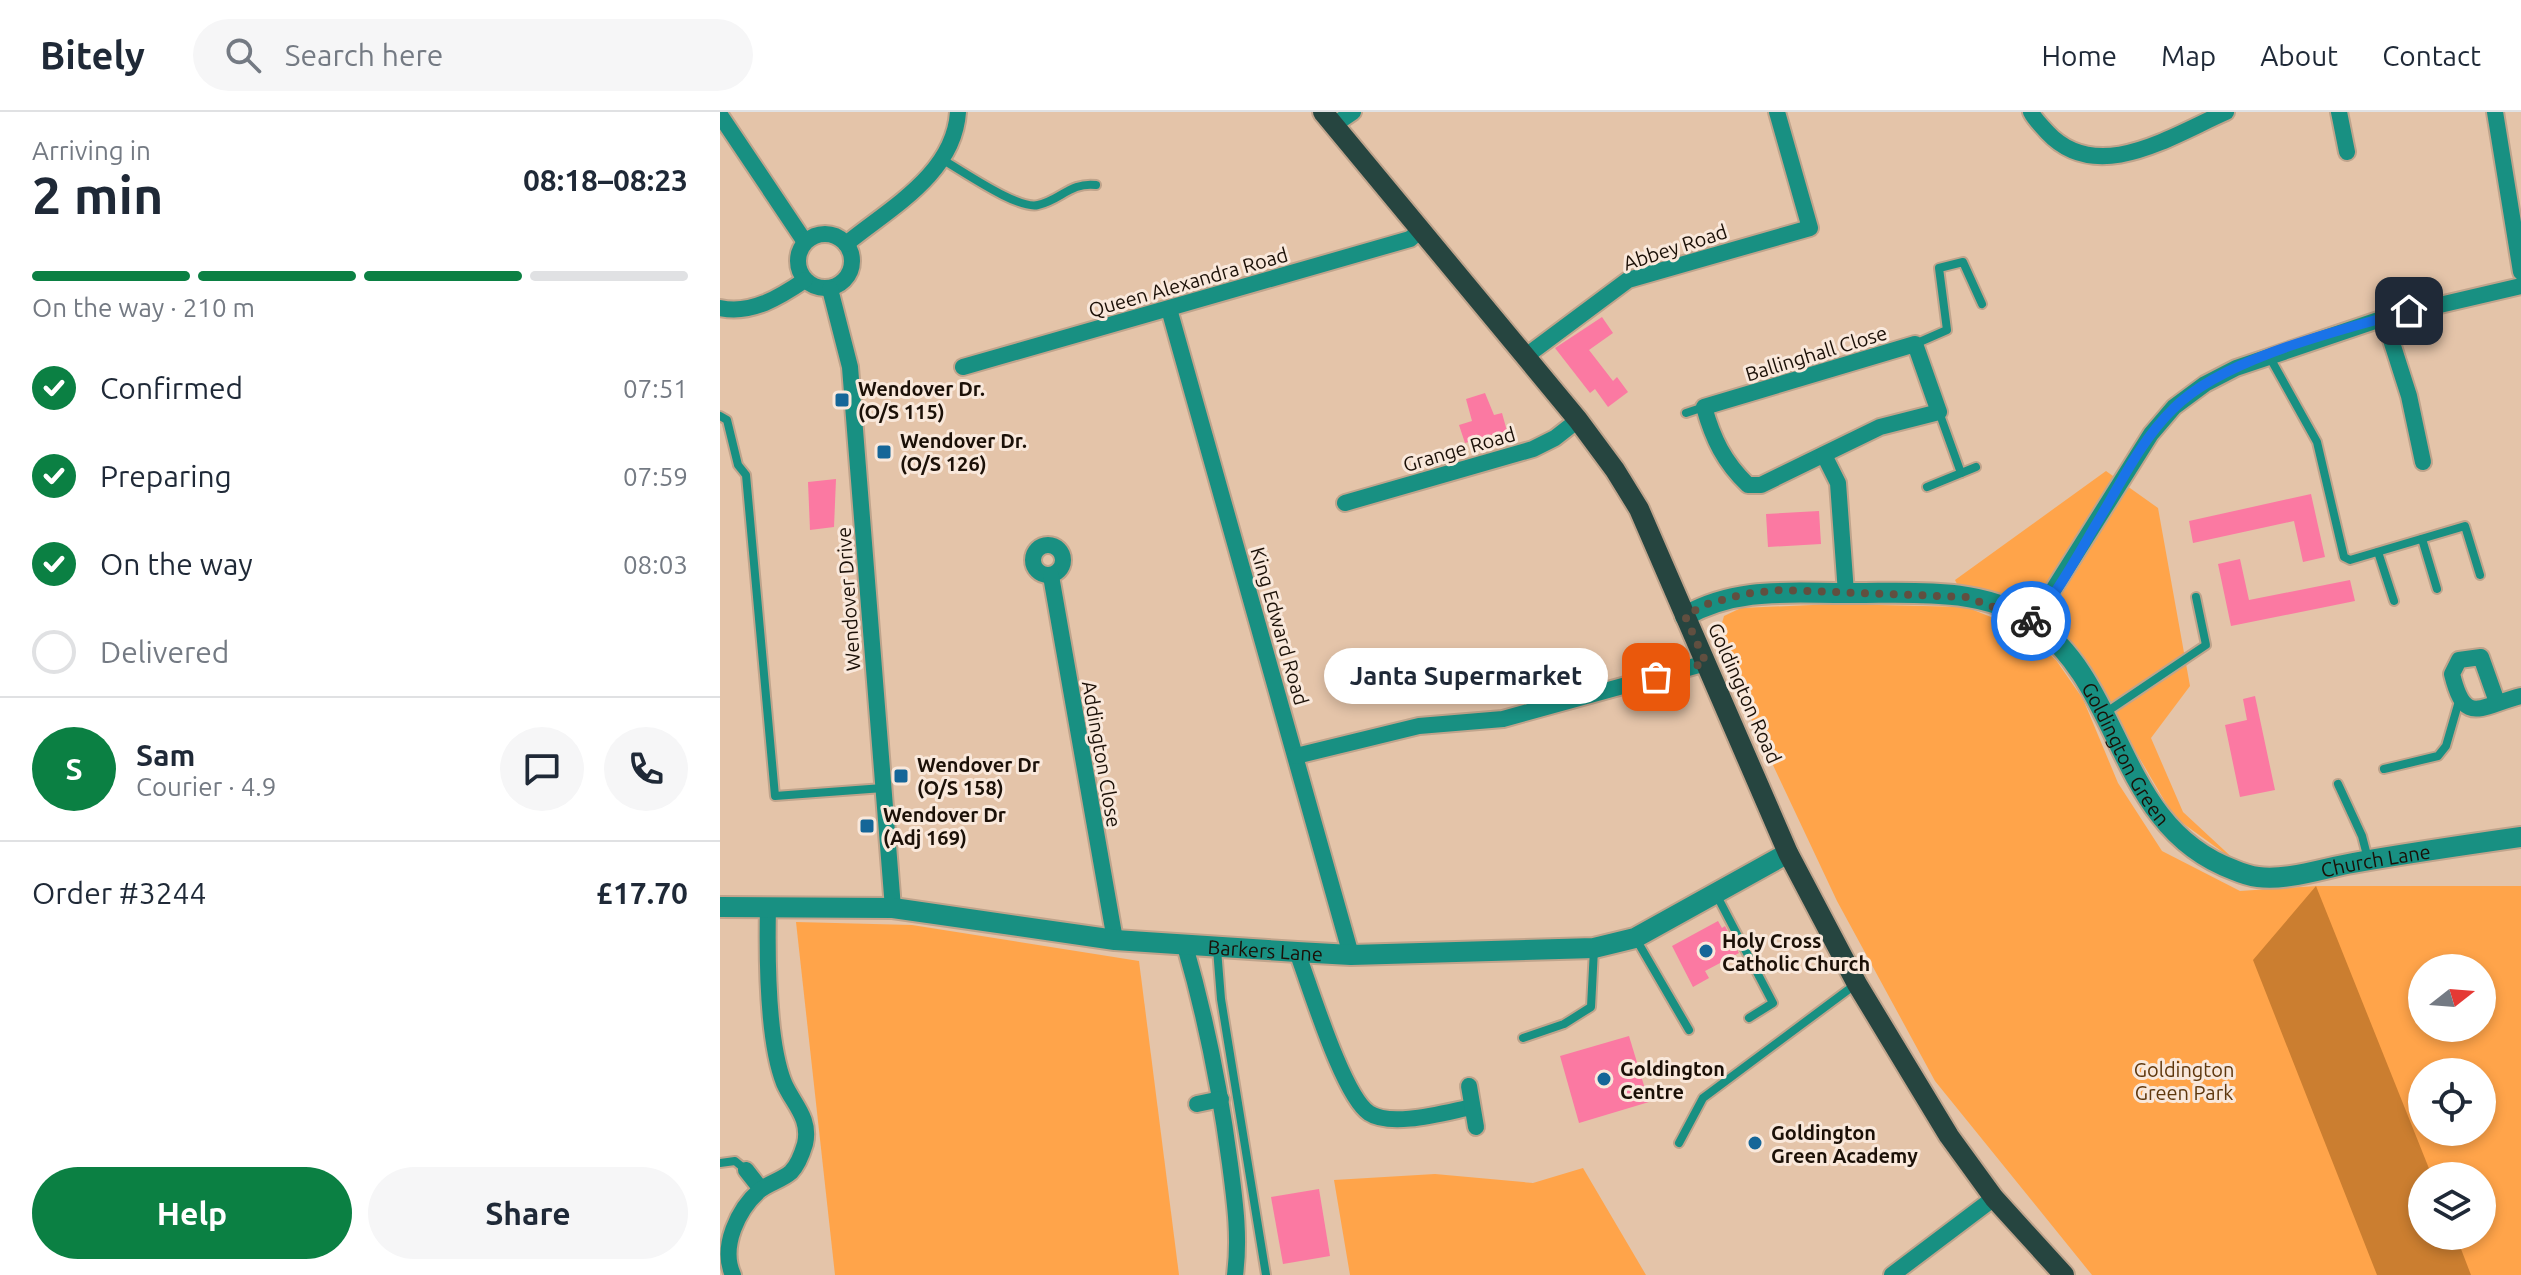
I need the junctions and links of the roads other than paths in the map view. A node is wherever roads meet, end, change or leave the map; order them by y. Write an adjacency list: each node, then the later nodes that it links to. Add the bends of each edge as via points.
1 (958, 112): 11 (street)
2 (1353, 112): 9 (street)
3 (1777, 112): 26 (street, Abbey Road, via 1810,228 1628,280)
4 (2031, 112): 5 (street, via 2059,145 2097,159 2130,153)
5 (2226, 112)
6 (2339, 112): 10 (street)
7 (2495, 112): 13 (street)
8 (720, 115): 15 (street)
9 (1329, 118): 14 (main road, Goldington Road)
10 (2347, 152)
11 (943, 160): 12 (lane, via 1024,205 1046,203 1077,185); 16 (street)
12 (1096, 185)
13 (2516, 205): 17 (street)
14 (1422, 229): 23 (street, Queen Alexandra Road, via 1410,239); 26 (main road, Goldington Road)
15 (805, 242): 16 (street, via 834,235); 18 (street, via 798,268)
16 (846, 244): 20 (street, via 853,261 846,280)
17 (2521, 272)
18 (805, 280): 20 (street); 22 (street, via 776,300 731,311)
19 (2521, 286): 24 (street)
20 (830, 289): 58 (street, Wendover Drive, via 850,367)
21 (1982, 304): 25 (lane, via 1963,262 1939,268 1947,330)
22 (720, 308)
23 (1169, 309): 28 (street, Queen Alexandra Road); 55 (street, King Edward Road)
24 (2384, 318): 27 (street); 35 (street)
25 (1915, 344): 29 (street, Ballinghall Close); 30 (street, Ballinghall Close)
26 (1526, 356): 33 (main road, Goldington Road)
27 (2269, 356): 41 (lane, via 2317,442 2344,557); 49 (street, via 2205,384 2174,407 2151,434)
28 (963, 367)
29 (1704, 407): 31 (lane, Ballinghall Close); 34 (street, via 1727,465 1748,485 1761,485)
30 (1939, 412): 34 (street, via 1880,427); 37 (lane, Ballinghall Close)
31 (1686, 413)
32 (720, 416): 58 (lane, via 727,420 738,465 746,475 775,796)
33 (1578, 420): 39 (street, Grange Road, via 1533,449); 48 (main road, Goldington Road, via 1639,509)
34 (1824, 455): 45 (street, via 1838,483)
35 (2423, 462)
36 (1976, 467): 37 (lane)
37 (1961, 473): 38 (lane)
38 (1927, 487)
39 (1345, 503)
40 (2422, 539): 41 (lane); 42 (lane, via 2465,526); 44 (lane)
41 (2378, 552): 47 (lane)
42 (2480, 575)
43 (1051, 576): 68 (street, Addington Close)
44 (2437, 589)
45 (1846, 593): 48 (street, Goldington Green, via 1744,594); 49 (street, Goldington Green, via 1966,597)
46 (2196, 597): 54 (lane, via 2206,645)
47 (2394, 601)
48 (1685, 616): 50 (main road, Goldington Road)
49 (2033, 622): 54 (street, Goldington Green, via 2062,649)
50 (1706, 663): 55 (street, via 1503,719 1419,726); 60 (main road, Goldington Road)
51 (2521, 696): 53 (street)
52 (2459, 701): 53 (street, via 2473,709); 53 (street, via 2453,667 2473,656 2486,664); 56 (lane, via 2438,756)
53 (2497, 702)
54 (2102, 715): 62 (street, Goldington Green, via 2143,794 2170,829 2201,855)
55 (1296, 756): 73 (street, King Edward Road)
56 (2384, 769)
57 (2338, 784): 61 (lane)
58 (883, 788): 66 (street, Wendover Drive)
59 (2521, 837): 61 (street, Church Lane)
60 (1788, 853): 63 (street, Barkers Lane); 74 (main road, Goldington Road)
61 (2369, 860): 62 (street, Church Lane, via 2274,877)
62 (2233, 870)
63 (1715, 893): 67 (street, Barkers Lane); 75 (lane, via 1773,1003)
64 (768, 906): 65 (street, Barkers Lane); 66 (street, Barkers Lane); 86 (street, via 767,968 776,1042 784,1082 804,1120 806,1141 790,1172)
65 (720, 907)
66 (893, 908): 68 (street, Barkers Lane)
67 (1635, 938): 71 (street, Barkers Lane); 76 (lane)
68 (1115, 940): 69 (street, Barkers Lane)
69 (1185, 946): 70 (street, Barkers Lane); 79 (street, via 1207,1022)
70 (1217, 948): 72 (street, Barkers Lane); 91 (lane)
71 (1594, 948): 73 (street, Barkers Lane); 77 (lane, via 1591,1007 1564,1024)
72 (1297, 952): 73 (street, Barkers Lane); 81 (street, via 1350,1091 1370,1114 1400,1120)
73 (1351, 955)
74 (1857, 984): 83 (lane, via 1703,1098); 87 (main road, Goldington Road, via 1910,1076)
75 (1749, 1018)
76 (1689, 1030)
77 (1523, 1038)
78 (1469, 1086): 81 (street)
79 (1221, 1099): 80 (street); 90 (street, via 1240,1241)
80 (1197, 1104)
81 (1472, 1107): 82 (street)
82 (1476, 1127)
83 (1679, 1143)
84 (720, 1163): 85 (lane, via 735,1161)
85 (746, 1170): 86 (street)
86 (761, 1189): 89 (street, via 732,1222 726,1238 725,1255)
87 (1994, 1198): 88 (main road, Goldington Road); 92 (street)
88 (2060, 1273)
89 (733, 1275)
90 (1235, 1275)
91 (1266, 1275)
92 (1892, 1275)

